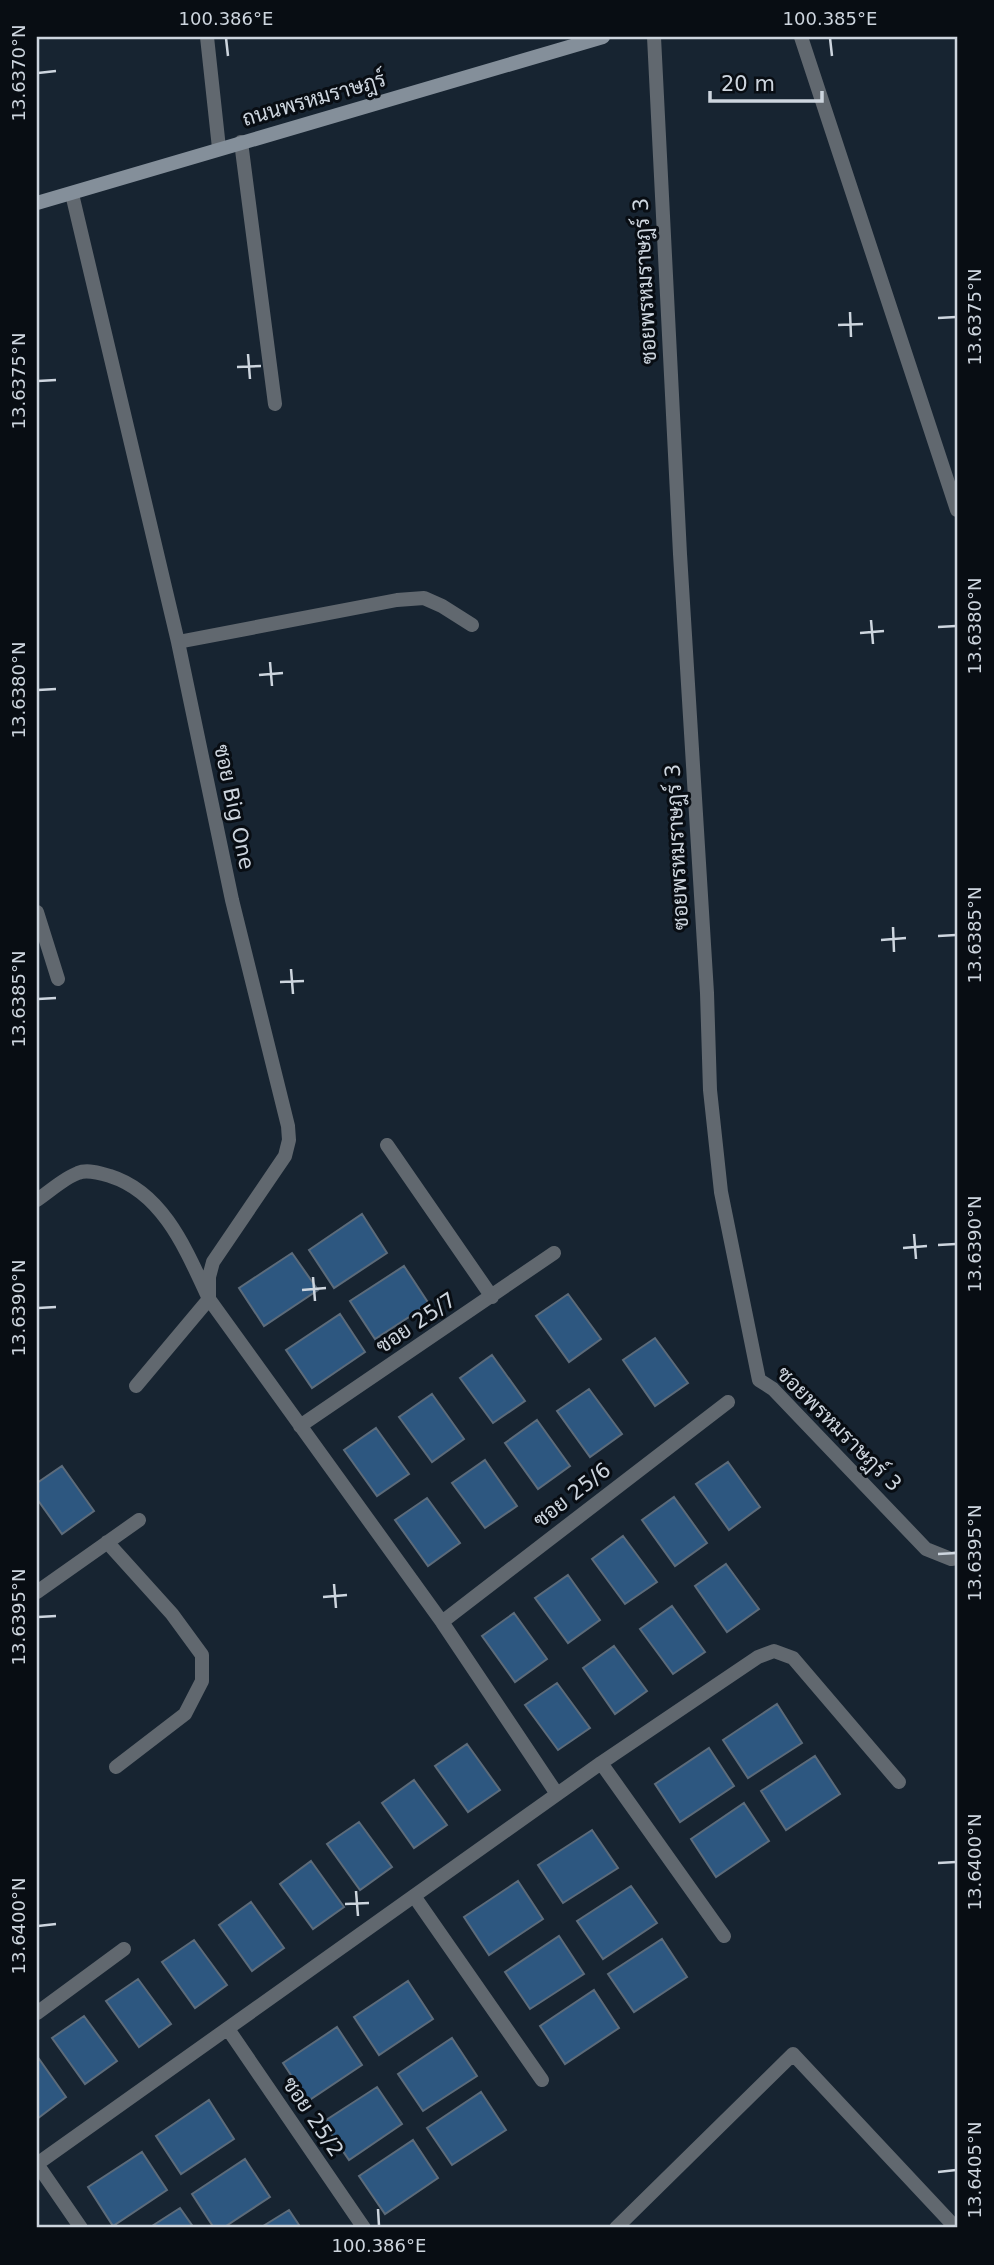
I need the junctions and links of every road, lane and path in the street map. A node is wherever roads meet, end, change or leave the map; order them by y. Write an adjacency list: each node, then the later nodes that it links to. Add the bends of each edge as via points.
1 (208, 37): 6 (street)
2 (603, 37): 5 (street, ถนนพรหมราษฎร์)
3 (654, 37): 25 (street, ซอยพรหมราษฎร์ 3, via 710,1090 723,1206 759,1380 773,1389 926,1549)
4 (801, 37): 10 (street)
5 (241, 142): 6 (street, ถนนพรหมราษฎร์); 9 (street)
6 (219, 148): 7 (street, ถนนพรหมราษฎร์)
7 (72, 194): 8 (street, ถนนพรหมราษฎร์); 12 (street, ซอย Big One)
8 (37, 203)
9 (275, 404)
10 (957, 510)
11 (472, 625): 12 (street, via 424,598)
12 (178, 642): 19 (street, ซอย Big One, via 289,1140 285,1156 213,1262)
13 (37, 912): 14 (street)
14 (58, 979)
15 (387, 1145): 18 (street)
16 (37, 1200): 19 (street, via 77,1173 119,1179 147,1198 172,1227)
17 (554, 1253): 18 (street, ซอย 25/7)
18 (492, 1297): 22 (street, ซอย 25/7)
19 (209, 1299): 20 (street); 22 (street)
20 (136, 1386)
21 (728, 1402): 27 (street, ซอย 25/6)
22 (300, 1426): 27 (street)
23 (139, 1520): 24 (street)
24 (107, 1542): 26 (street); 29 (street, via 202,1655 202,1681 185,1714)
25 (957, 1558)
26 (37, 1592)
27 (442, 1622): 31 (street)
28 (601, 1763): 30 (street, via 758,1657 774,1651 793,1658); 31 (street); 33 (street)
29 (116, 1767)
30 (899, 1782)
31 (557, 1794): 32 (street)
32 (414, 1896): 36 (street); 37 (street)
33 (724, 1936)
34 (124, 1949): 35 (street)
35 (37, 2013)
36 (228, 2029): 38 (street); 40 (street, ซอย 25/2)
37 (542, 2080)
38 (37, 2164): 39 (street)
39 (81, 2228)
40 (364, 2228)
41 (616, 2228): 42 (street, via 793,2054)
42 (956, 2228)

